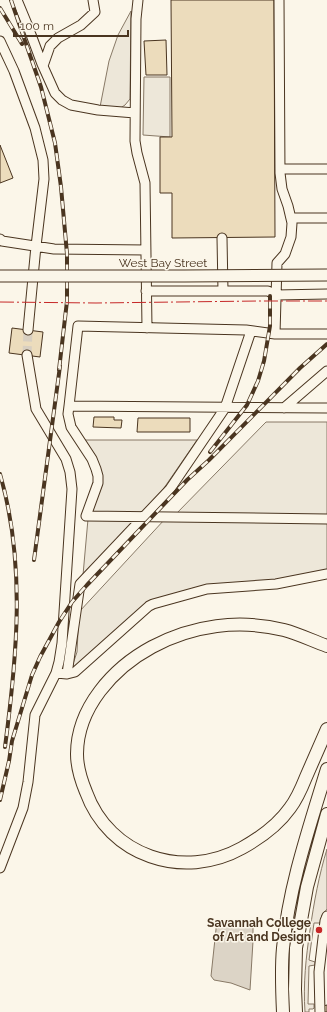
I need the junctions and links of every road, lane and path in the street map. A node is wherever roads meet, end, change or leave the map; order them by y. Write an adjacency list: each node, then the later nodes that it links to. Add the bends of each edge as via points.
1 (17, 0): 6 (street)
2 (93, 0): 6 (street, via 95,12 50,46)
3 (138, 0): 7 (street)
4 (279, 0): 8 (street)
5 (0, 41): 14 (street, via 14,70 35,128 43,160 44,179)
6 (43, 66): 7 (street, via 55,93 71,105)
7 (135, 113): 15 (street, via 135,141 145,183)
8 (280, 169): 9 (street); 10 (street, via 282,189)
9 (327, 169)
10 (291, 218): 11 (street); 21 (street, via 291,238 285,254 277,263)
11 (327, 218)
12 (222, 238): 19 (street)
13 (0, 239): 14 (street)
14 (36, 246): 15 (street, via 54,249); 23 (street)
15 (146, 250): 18 (street)
16 (327, 275): 17 (main road, West Bay Street, bridge)
17 (0, 276)
18 (146, 291): 19 (street); 22 (street)
19 (223, 291): 21 (street, via 268,291)
20 (327, 294): 21 (street)
21 (276, 295): 25 (street)
22 (147, 328): 24 (street); 29 (street, via 78,326)
23 (28, 330)
24 (251, 331): 25 (street); 30 (street)
25 (275, 334): 26 (street)
26 (327, 334)
27 (27, 355): 37 (street, via 36,409 66,459 72,489 62,643)
28 (327, 371): 31 (street)
29 (70, 406): 30 (street); 33 (street, via 68,414 71,427 92,459 98,476 98,483 86,516)
30 (225, 408): 31 (street); 33 (street, via 170,489)
31 (284, 408): 32 (street)
32 (327, 408)
33 (144, 517): 34 (street); 38 (street, via 80,584)
34 (327, 519)
35 (327, 574): 38 (street, via 276,584 207,589 153,604 75,672)
36 (327, 646): 39 (highway, via 286,630 237,624 205,628 165,640 129,662 103,687 80,730 78,767 88,799 96,814 124,843 138,852 169,862 207,861 234,853 274,826 290,808 301,789)
37 (56, 674): 38 (street); 42 (street, via 35,715 23,808)
38 (67, 674)
39 (327, 729)
40 (327, 769): 44 (highway, via 296,874 287,917 283,949)
41 (327, 814): 45 (highway, via 307,887 296,948)
42 (0, 868)
43 (327, 916): 46 (street, via 319,972)
44 (283, 1012)
45 (296, 1012)
46 (320, 1012)

